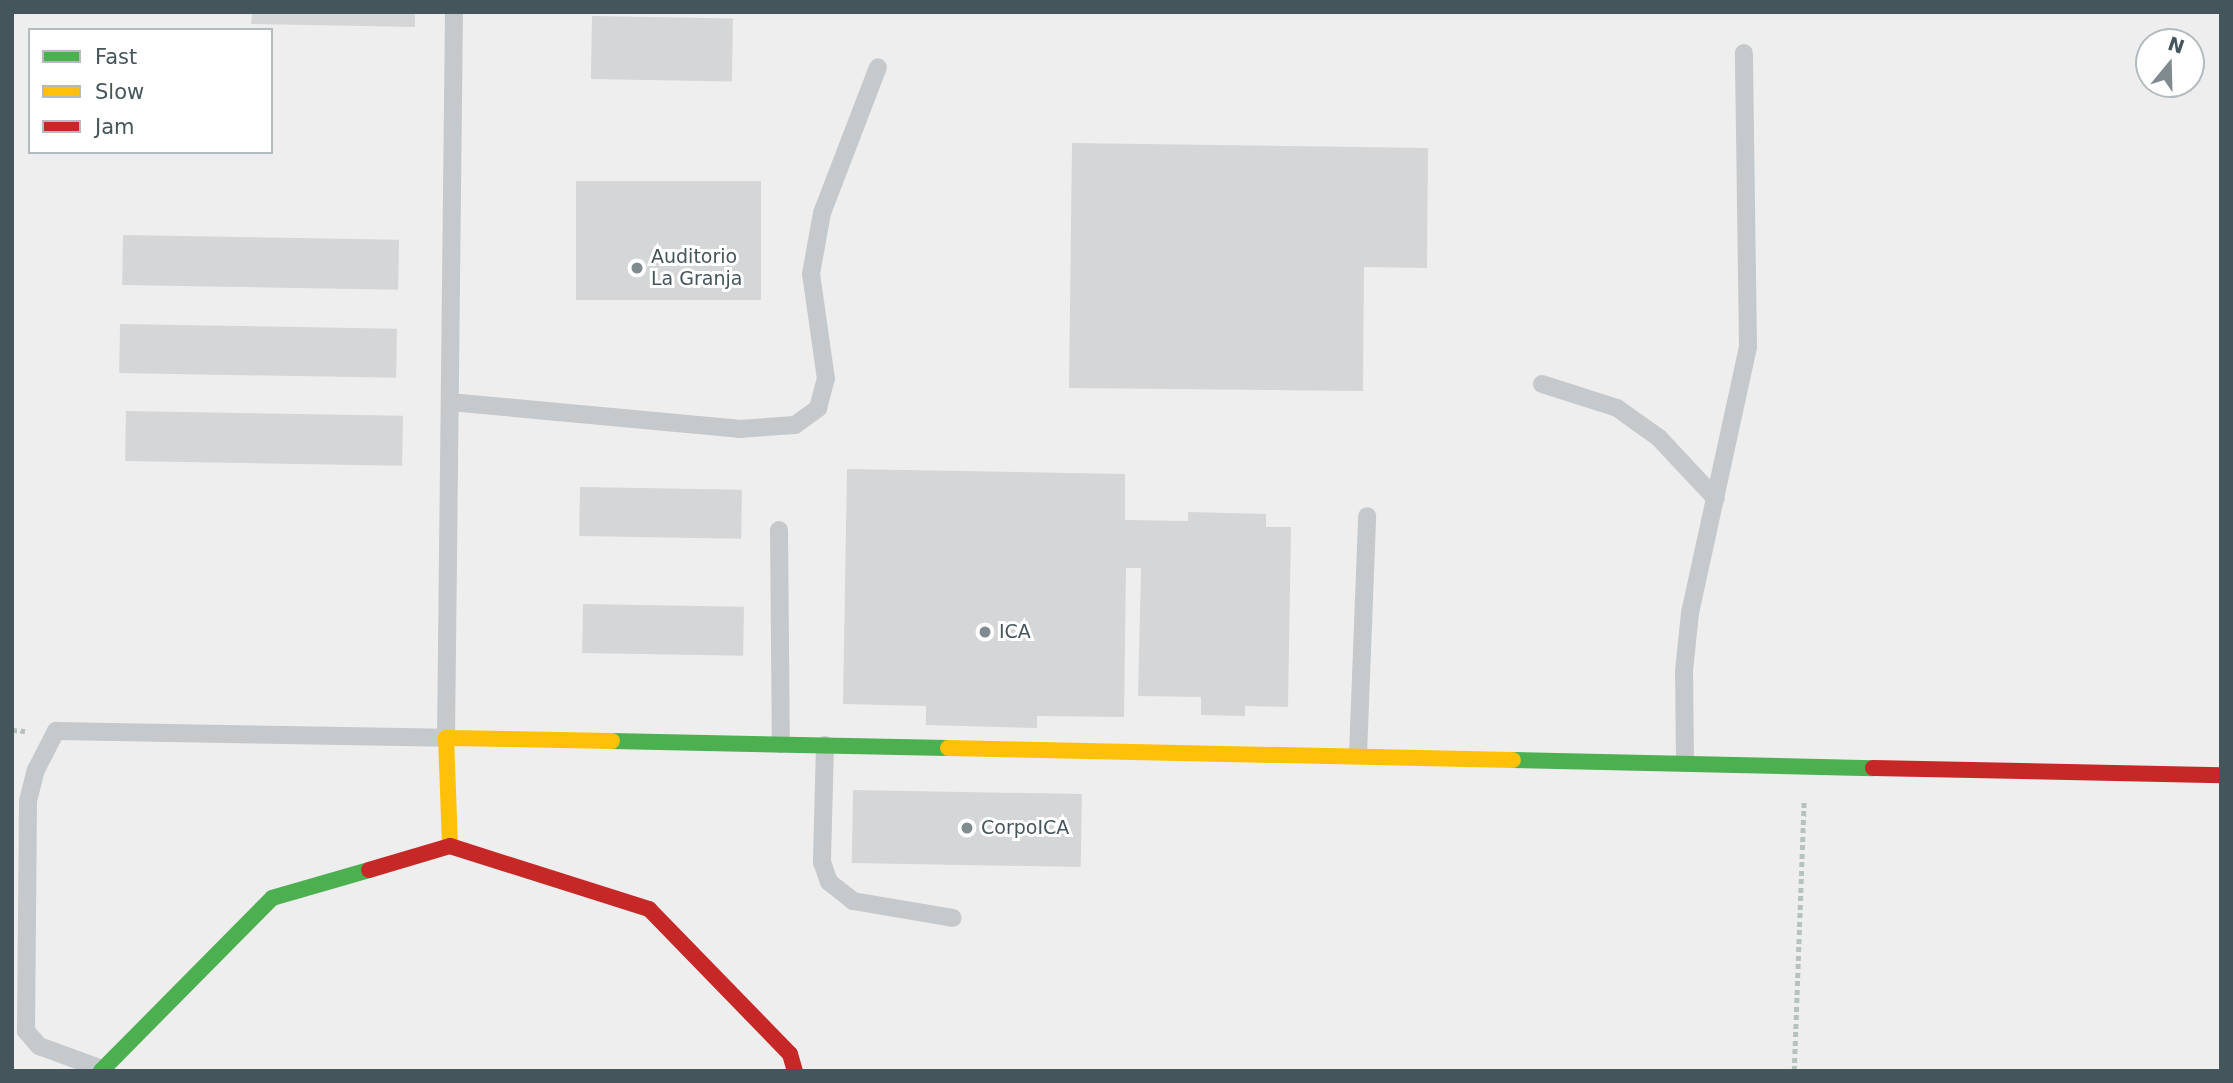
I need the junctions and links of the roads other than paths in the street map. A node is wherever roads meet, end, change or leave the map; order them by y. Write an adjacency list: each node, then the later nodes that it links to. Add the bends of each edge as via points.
1 (454, 12): 5 (lane)
2 (1744, 53): 6 (lane, via 1748,347)
3 (878, 67): 5 (lane, via 822,213 813,262 826,379 818,408 795,425 739,429)
4 (1542, 384): 6 (lane, via 1617,408 1659,438)
5 (450, 402): 9 (lane)
6 (1716, 499): 13 (lane, via 1690,613 1684,671)
7 (1367, 516): 12 (lane)
8 (779, 530): 10 (lane)
9 (446, 738): 10 (street); 15 (street); 17 (lane, via 55,732 36,770 28,801 26,1031 39,1046)
10 (781, 744): 11 (street)
11 (825, 745): 12 (street); 16 (lane, via 822,862 829,882 853,901)
12 (1358, 755): 13 (street)
13 (1685, 762): 14 (street)
14 (2221, 775)
15 (450, 846): 17 (street, via 272,898); 18 (street, via 649,909 790,1054)
16 (953, 918)
17 (101, 1070)
18 (795, 1071)

